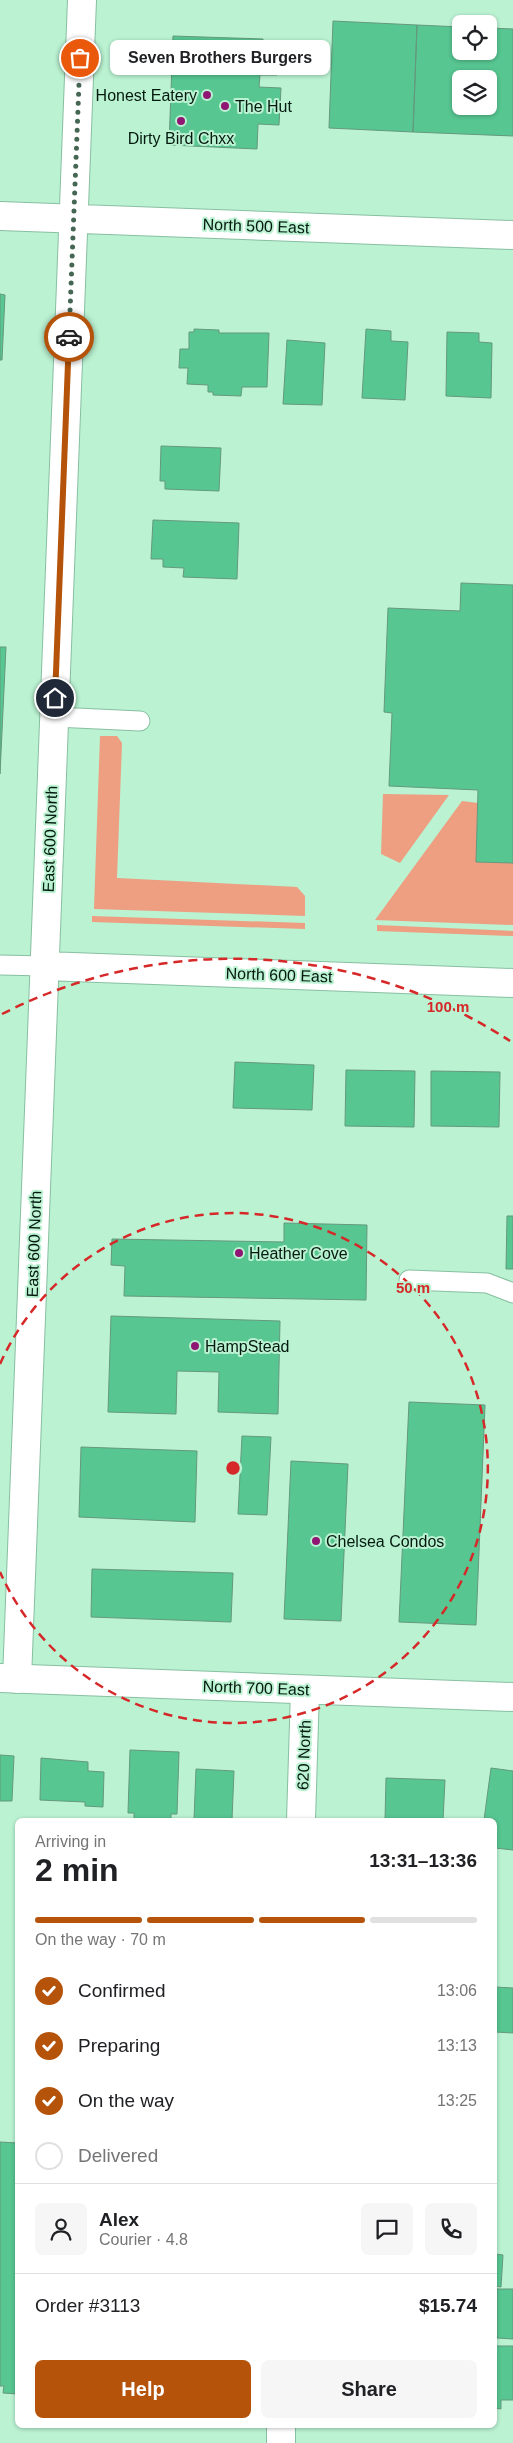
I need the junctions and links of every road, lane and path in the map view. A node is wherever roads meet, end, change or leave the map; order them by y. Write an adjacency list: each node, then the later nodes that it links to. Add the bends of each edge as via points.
1 (82, 0): 3 (street, East 600 North)
2 (0, 216): 3 (street, North 500 East)
3 (74, 218): 4 (street, North 500 East); 5 (street, East 600 North)
4 (513, 235)
5 (55, 717): 6 (lane); 8 (street, East 600 North)
6 (140, 721)
7 (0, 964): 8 (lane)
8 (45, 966): 9 (street, North 600 East); 12 (street, East 600 North)
9 (513, 983)
10 (408, 1280): 11 (lane, via 487,1284)
11 (513, 1293)
12 (8, 1678): 13 (street, North 700 East)
13 (305, 1690): 14 (street, North 700 East); 15 (street, 620 North)
14 (513, 1697)
15 (302, 1818)
16 (281, 2428): 17 (street)
17 (281, 2443)

